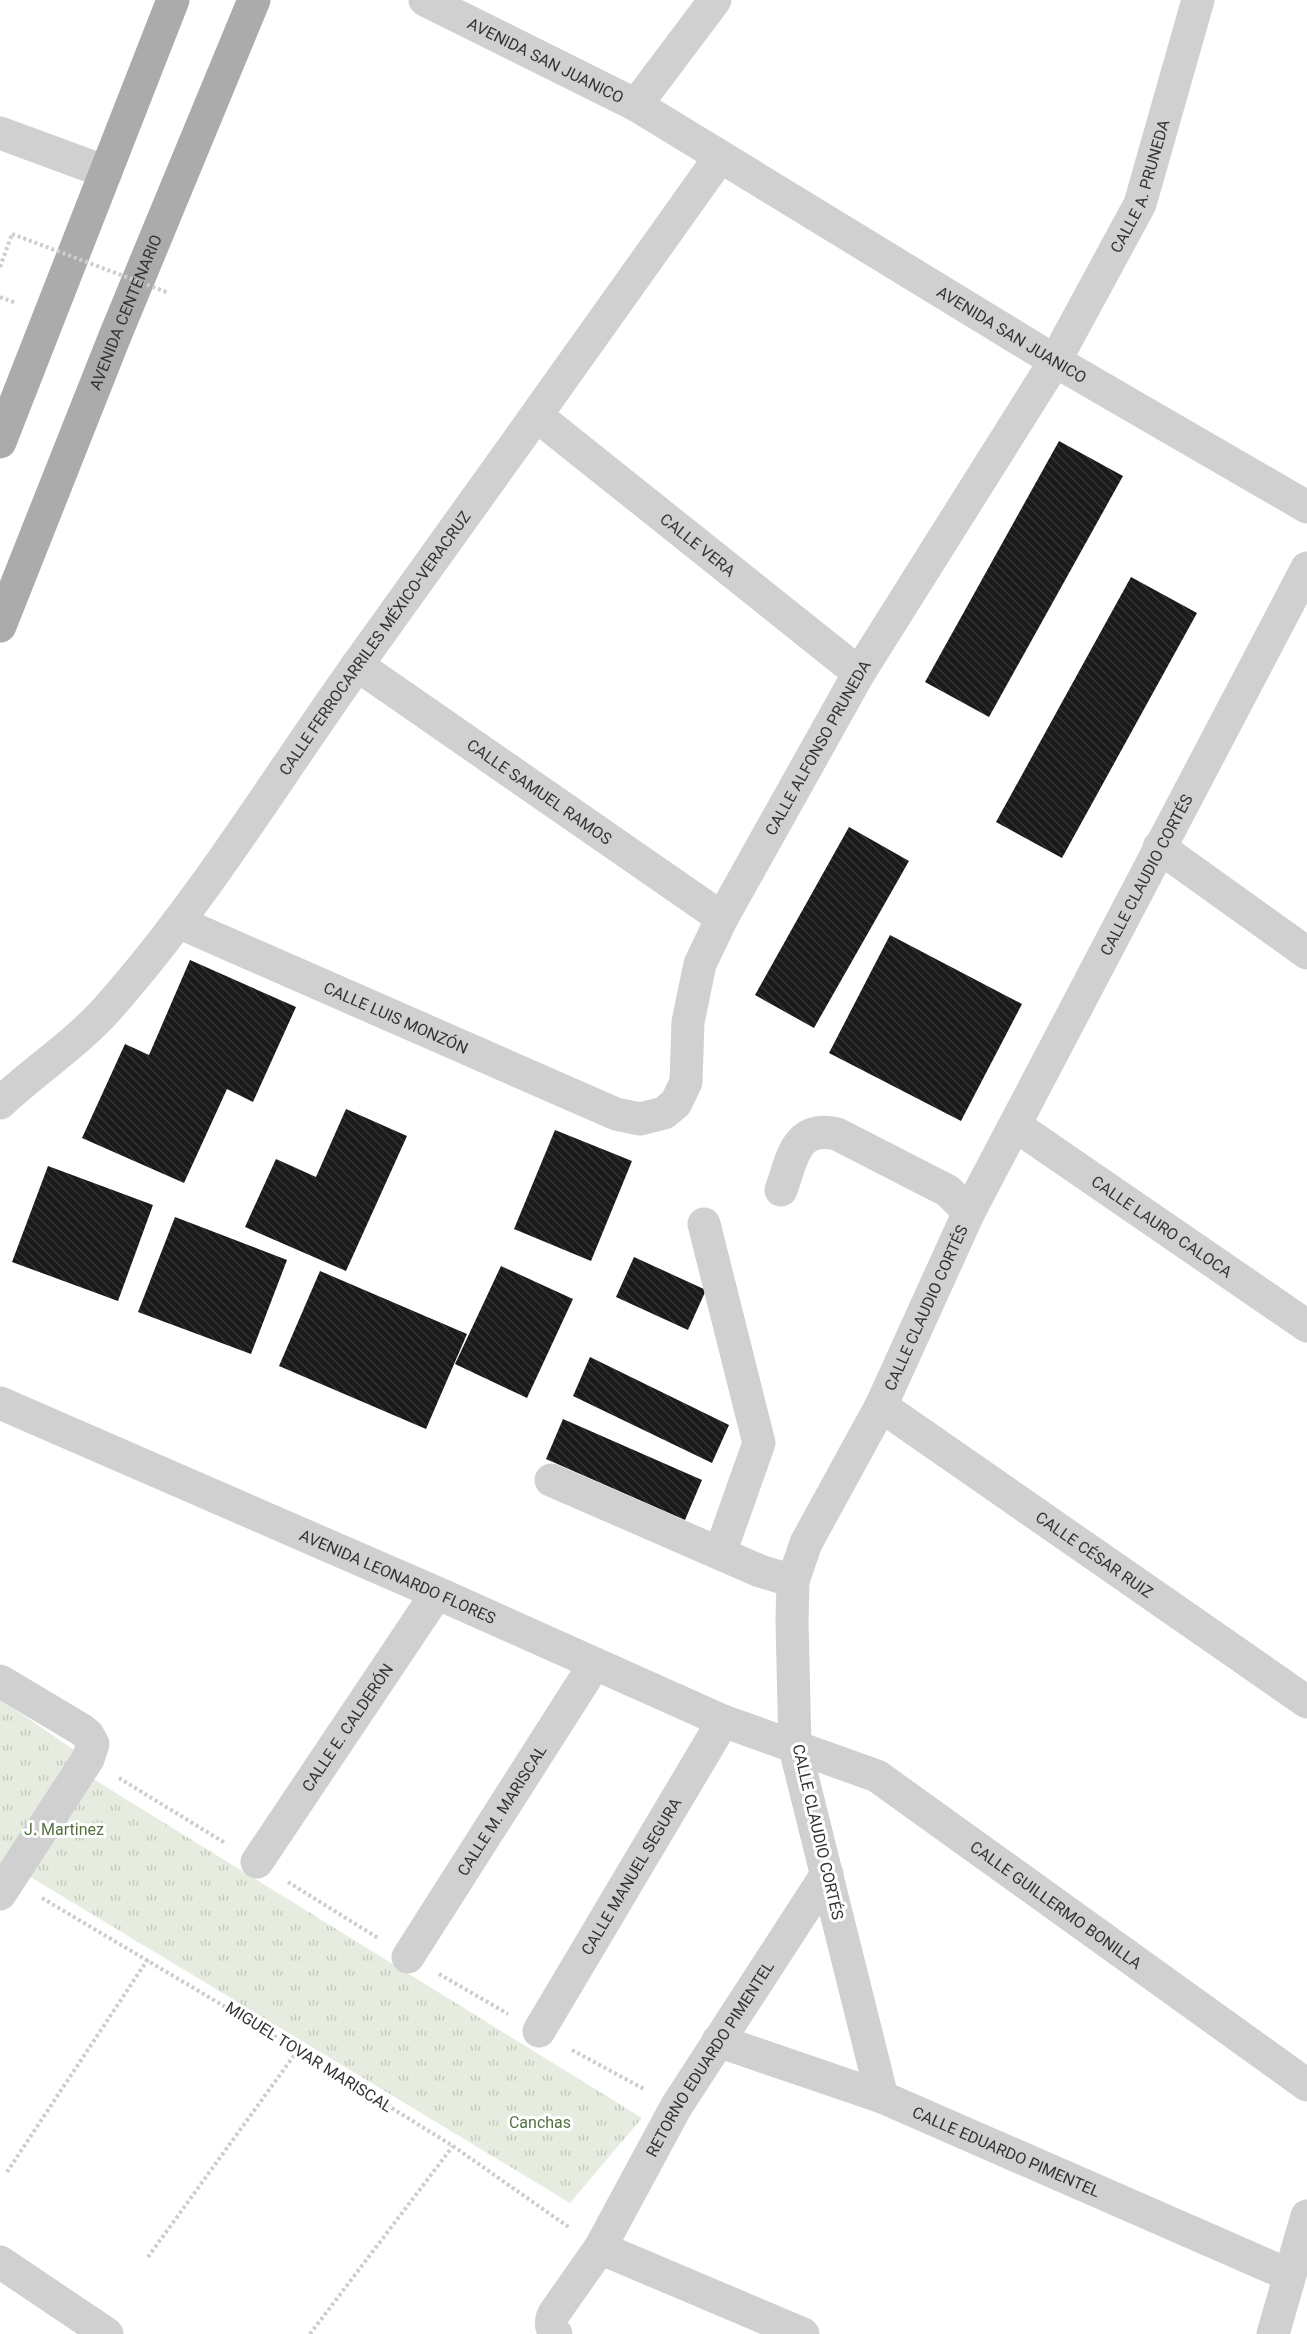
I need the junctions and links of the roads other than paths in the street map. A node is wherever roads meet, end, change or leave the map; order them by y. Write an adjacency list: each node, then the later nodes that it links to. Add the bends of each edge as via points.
1 (173, 0): 9 (main road)
2 (254, 0): 15 (main road, AVENIDA CENTENARIO)
3 (425, 0): 6 (street, AVENIDA SAN JUANICO)
4 (715, 0): 6 (street)
5 (1198, 0): 10 (street, CALLE A. PRUNEDA, via 1140,204)
6 (636, 105): 8 (street, AVENIDA SAN JUANICO)
7 (0, 133): 9 (street)
8 (720, 157): 10 (street, AVENIDA SAN JUANICO); 11 (street, CALLE FERROCARRILES MÉXICO-VERACRUZ)
9 (106, 172): 12 (main road)
10 (1055, 361): 13 (street, AVENIDA SAN JUANICO); 17 (street, CALLE ALFONSO PRUNEDA)
11 (537, 416): 16 (street, CALLE FERROCARRILES MÉXICO-VERACRUZ); 17 (street, CALLE VERA)
12 (0, 442)
13 (1307, 507)
14 (1307, 568): 18 (street, CALLE CLAUDIO CORTÉS)
15 (0, 626)
16 (357, 665): 19 (street, CALLE SAMUEL RAMOS); 20 (street, CALLE FERROCARRILES MÉXICO-VERACRUZ)
17 (859, 673): 19 (street, CALLE ALFONSO PRUNEDA)
18 (1159, 847): 21 (street); 24 (street, CALLE CLAUDIO CORTÉS)
19 (722, 918): 23 (street, CALLE ALFONSO PRUNEDA, via 700,964 688,1022 686,1082 676,1103 664,1113 640,1119)
20 (178, 922): 22 (street, CALLE FERROCARRILES MÉXICO-VERACRUZ, via 106,1010); 23 (street, CALLE LUIS MONZÓN)
21 (1307, 953)
22 (0, 1103)
23 (616, 1114)
24 (1016, 1126): 26 (street, CALLE CLAUDIO CORTÉS); 28 (street, CALLE LAURO CALOCA)
25 (782, 1191): 26 (street, via 801,1140 812,1132 824,1131 948,1191)
26 (969, 1212): 30 (street, CALLE CLAUDIO CORTÉS)
27 (704, 1224): 32 (street, via 759,1443)
28 (1307, 1326)
29 (0, 1403): 34 (street, AVENIDA LEONARDO FLORES)
30 (881, 1406): 33 (street, CALLE CLAUDIO CORTÉS, via 806,1543); 37 (street, CALLE CÉSAR RUIZ)
31 (551, 1480): 32 (street)
32 (720, 1554): 33 (street)
33 (793, 1581): 39 (street, CALLE CLAUDIO CORTÉS)
34 (437, 1593): 35 (street, AVENIDA LEONARDO FLORES); 40 (street, CALLE E. CALDERÓN)
35 (594, 1665): 38 (street, AVENIDA LEONARDO FLORES); 43 (street, CALLE M. MARISCAL)
36 (0, 1681): 42 (street, via 81,1730 93,1744 88,1759)
37 (1307, 1702)
38 (723, 1721): 39 (street, AVENIDA LEONARDO FLORES); 44 (street, CALLE MANUEL SEGURA)
39 (795, 1748): 41 (street, CALLE CLAUDIO CORTÉS); 46 (street, CALLE GUILLERMO BONILLA, via 877,1776)
40 (257, 1862)
41 (827, 1874): 45 (street, RETORNO EDUARDO PIMENTEL); 47 (street, CALLE CLAUDIO CORTÉS)
42 (5, 1887)
43 (408, 1957)
44 (539, 2031)
45 (718, 2041): 47 (street, CALLE EDUARDO PIMENTEL); 49 (street, RETORNO EDUARDO PIMENTEL, via 676,2108)
46 (1307, 2085)
47 (882, 2097): 51 (street, CALLE EDUARDO PIMENTEL)
48 (1307, 2216): 51 (street)
49 (600, 2248): 53 (street, RETORNO EDUARDO PIMENTEL, via 552,2317); 54 (street)
50 (0, 2262): 52 (street)
51 (1289, 2275): 55 (street)
52 (107, 2334)
53 (556, 2334)
54 (803, 2334)
55 (1273, 2334)

